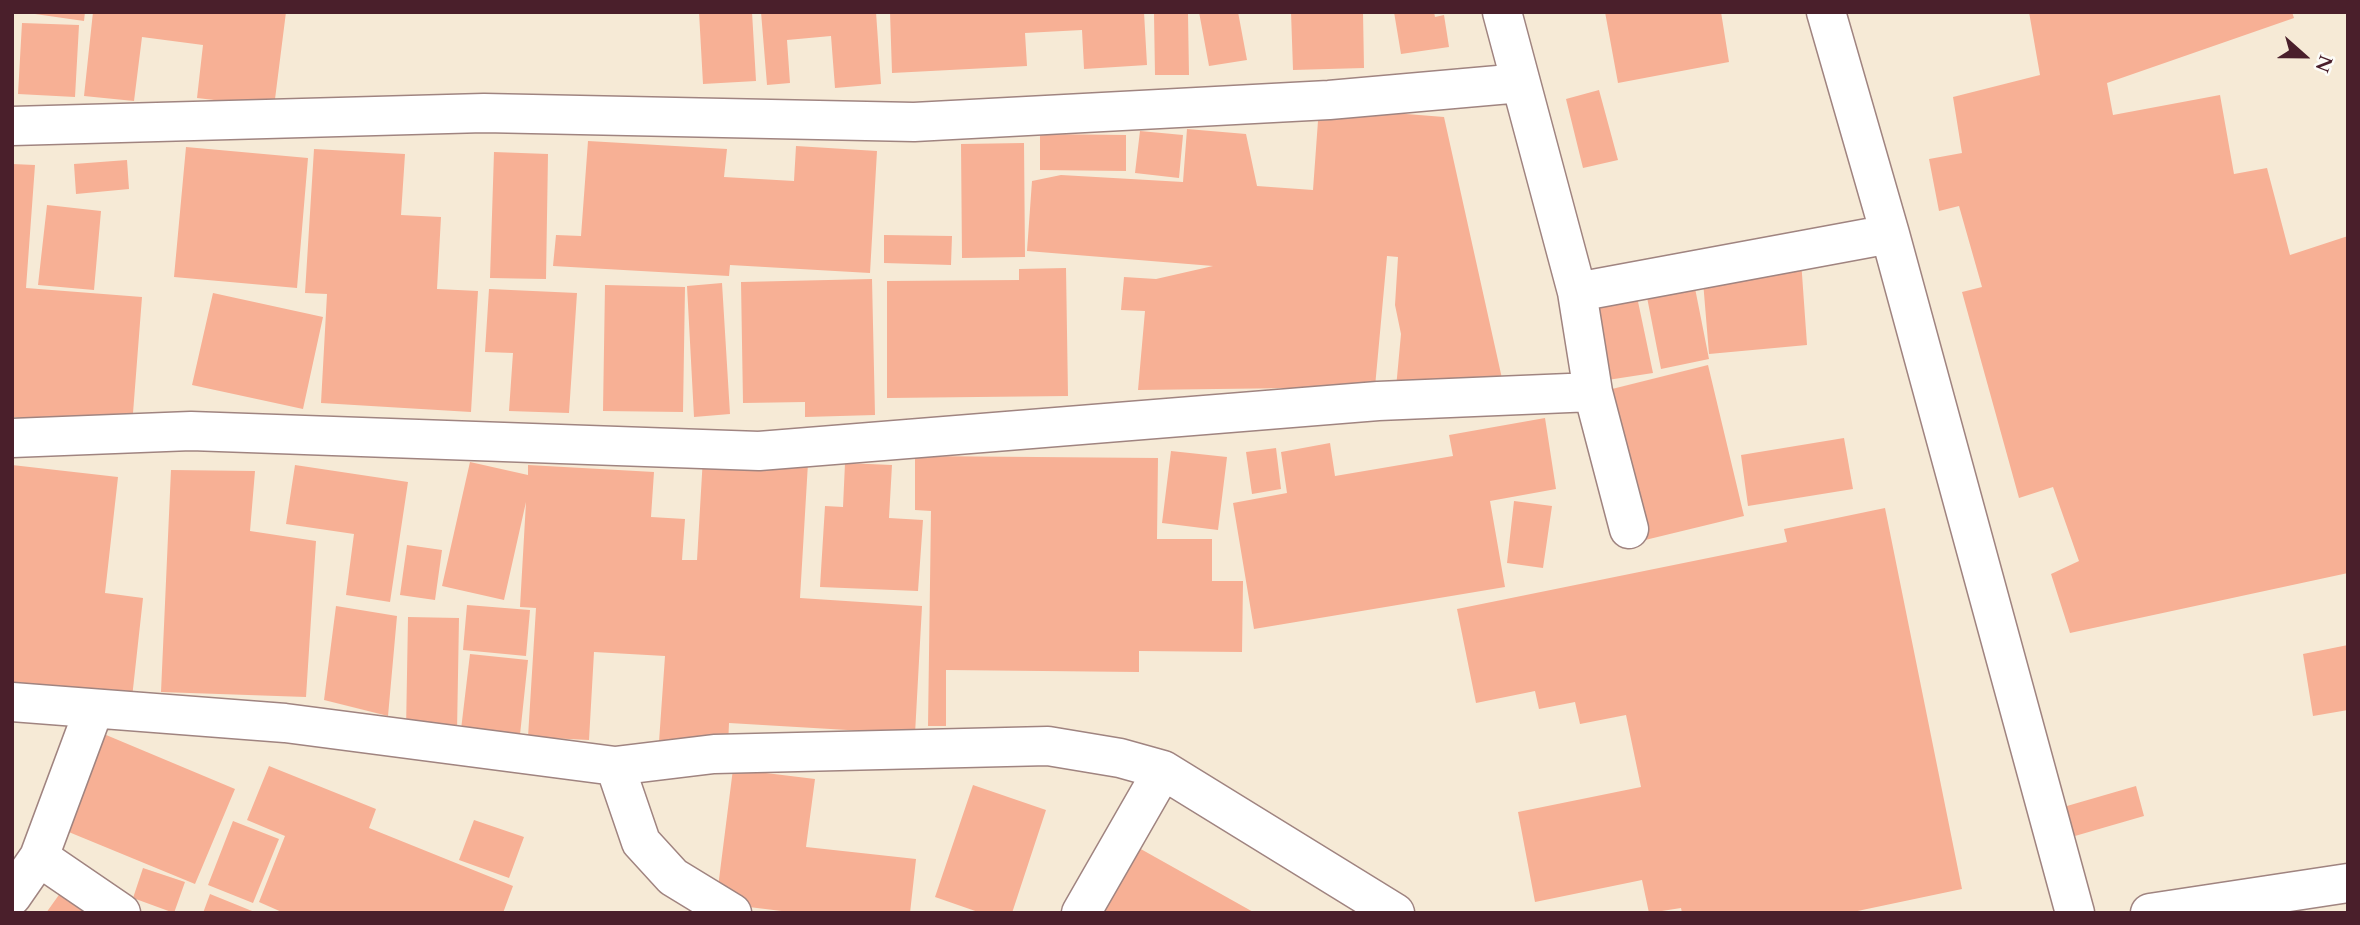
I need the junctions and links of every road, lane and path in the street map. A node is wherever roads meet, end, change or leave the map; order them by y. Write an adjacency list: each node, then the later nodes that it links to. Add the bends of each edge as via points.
1 (1502, 12): 3 (street)
2 (1826, 12): 5 (street)
3 (1521, 83): 4 (street, via 1329,100 914,122 484,113); 6 (street)
4 (12, 126)
5 (1889, 234): 6 (street); 21 (street)
6 (1577, 292): 7 (street)
7 (1593, 392): 8 (street, via 1378,401 759,451 191,431); 9 (street)
8 (12, 438)
9 (1629, 529)
10 (12, 702): 11 (street)
11 (94, 709): 12 (street, via 285,723); 14 (street)
12 (615, 766): 13 (street, via 713,754 1048,746); 18 (street, via 641,842 673,877)
13 (1163, 770): 19 (street); 20 (street)
14 (39, 857): 16 (street); 17 (street)
15 (2348, 883): 22 (street)
16 (12, 896)
17 (121, 913)
18 (732, 913)
19 (1081, 913)
20 (1395, 913)
21 (2075, 913)
22 (2150, 913)

